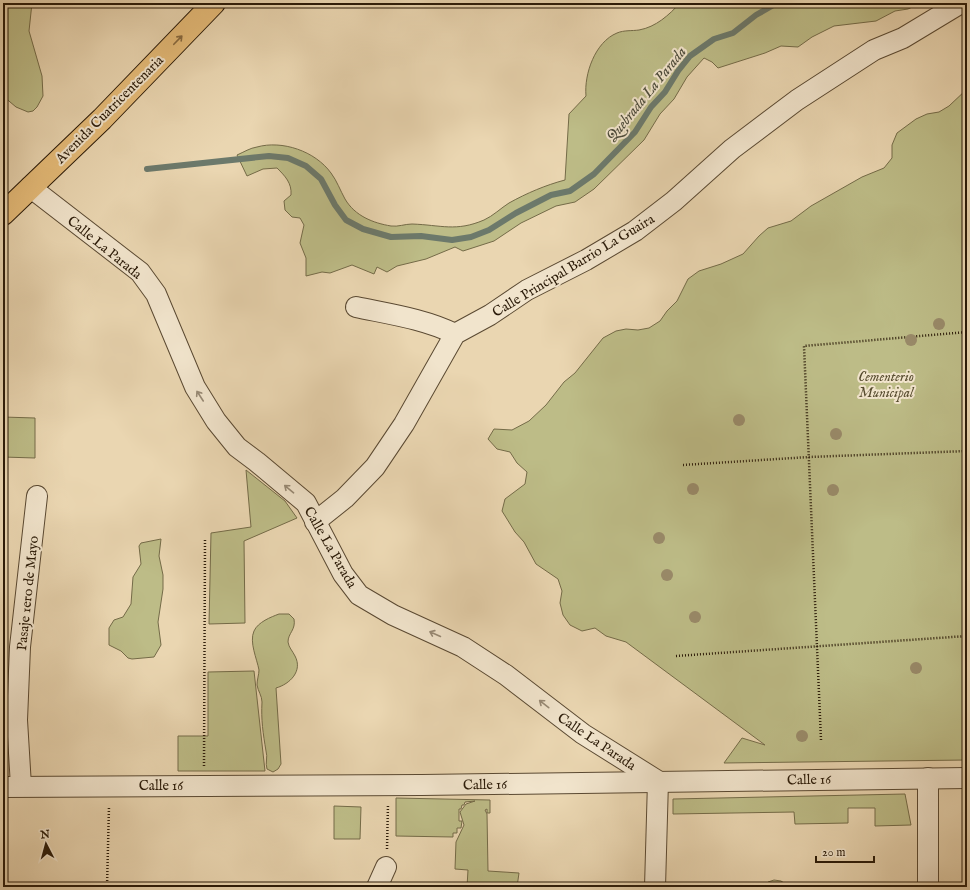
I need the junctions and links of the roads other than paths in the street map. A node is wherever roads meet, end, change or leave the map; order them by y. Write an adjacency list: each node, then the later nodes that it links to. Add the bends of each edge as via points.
1 (214, 3): 3 (highway, Avenida Cuatricentenaria, one-way to 1, via 102,119)
2 (961, 3): 6 (street, Calle Principal Barrio La Guaira, via 903,38 874,50 797,100 732,149 674,201 634,231 586,260 527,290 490,315)
3 (30, 187): 4 (highway, Avenida Cuatricentenaria); 8 (street, Calle La Parada, one-way to 3, via 306,503 237,447 216,420 195,387 156,294 140,272)
4 (3, 214)
5 (356, 307): 6 (street, via 410,319)
6 (455, 334): 8 (street, via 404,424 375,467 346,498)
7 (37, 496): 12 (street, Pasaje 1ero de Mayo, via 20,647)
8 (315, 522): 11 (street, Calle La Parada, one-way to 8, via 583,734 506,675 463,647 393,615 359,595 343,574)
9 (928, 778): 10 (street, Calle 16); 11 (street, Calle 16); 16 (street)
10 (967, 778)
11 (658, 781): 12 (street, Calle 16); 15 (street)
12 (12, 786)
13 (386, 867): 14 (street)
14 (377, 887)
15 (655, 887)
16 (928, 887)

